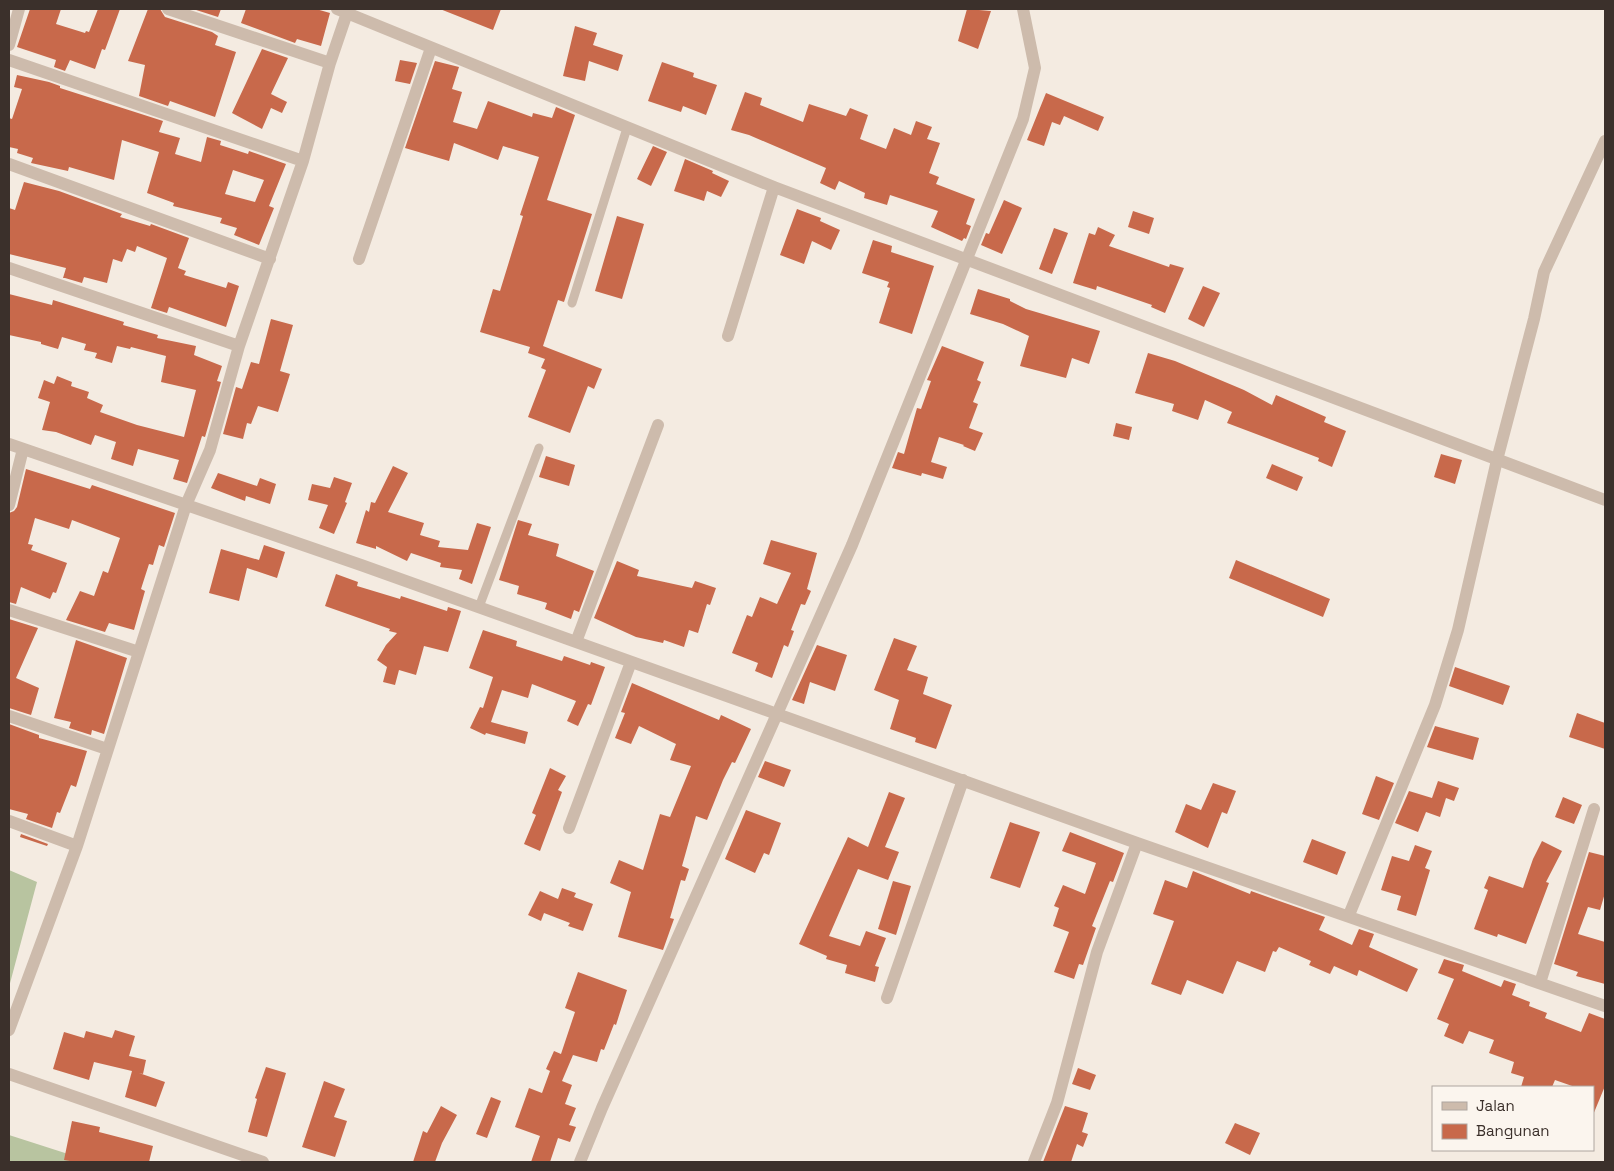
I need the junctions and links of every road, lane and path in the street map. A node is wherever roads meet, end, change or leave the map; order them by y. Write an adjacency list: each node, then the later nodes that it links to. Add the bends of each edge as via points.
1 (19, 9): 5 (street)
2 (168, 9): 8 (street)
3 (1023, 9): 16 (street, via 1035,68 1023,119)
4 (349, 12): 6 (street); 8 (street)
5 (9, 45)
6 (431, 48): 9 (street); 15 (street)
7 (9, 60): 11 (street)
8 (330, 64): 11 (street)
9 (627, 128): 13 (street); 18 (lane)
10 (1605, 141): 25 (street, via 1544,272)
11 (304, 162): 14 (street)
12 (9, 164): 14 (street)
13 (774, 187): 16 (street); 19 (street)
14 (270, 259): 20 (street)
15 (359, 259)
16 (968, 260): 25 (street); 34 (street, via 852,545)
17 (9, 268): 20 (street)
18 (572, 303)
19 (728, 336)
20 (239, 346): 28 (street, via 210,450)
21 (658, 425): 31 (street)
22 (9, 444): 24 (street)
23 (539, 448): 29 (lane)
24 (23, 449): 27 (street); 28 (street)
25 (1498, 460): 26 (street); 43 (street, via 1458,630 1435,705)
26 (1605, 500)
27 (9, 505)
28 (186, 505): 29 (street); 32 (street)
29 (479, 607): 31 (street)
30 (9, 610): 32 (street)
31 (576, 642): 33 (street)
32 (139, 652): 36 (street)
33 (632, 662): 34 (street); 40 (street)
34 (776, 714): 37 (street); 50 (street)
35 (9, 716): 36 (street)
36 (107, 749): 42 (street)
37 (963, 780): 41 (street); 45 (street)
38 (1594, 809): 44 (street)
39 (9, 821): 42 (street)
40 (569, 828)
41 (1138, 843): 43 (street); 51 (street, via 1097,952 1057,1103)
42 (77, 846): 47 (street)
43 (1349, 915): 44 (street)
44 (1540, 983): 46 (street)
45 (887, 998)
46 (1605, 1006)
47 (9, 1030)
48 (9, 1074): 49 (street)
49 (263, 1162)
50 (580, 1162)
51 (1034, 1162)

